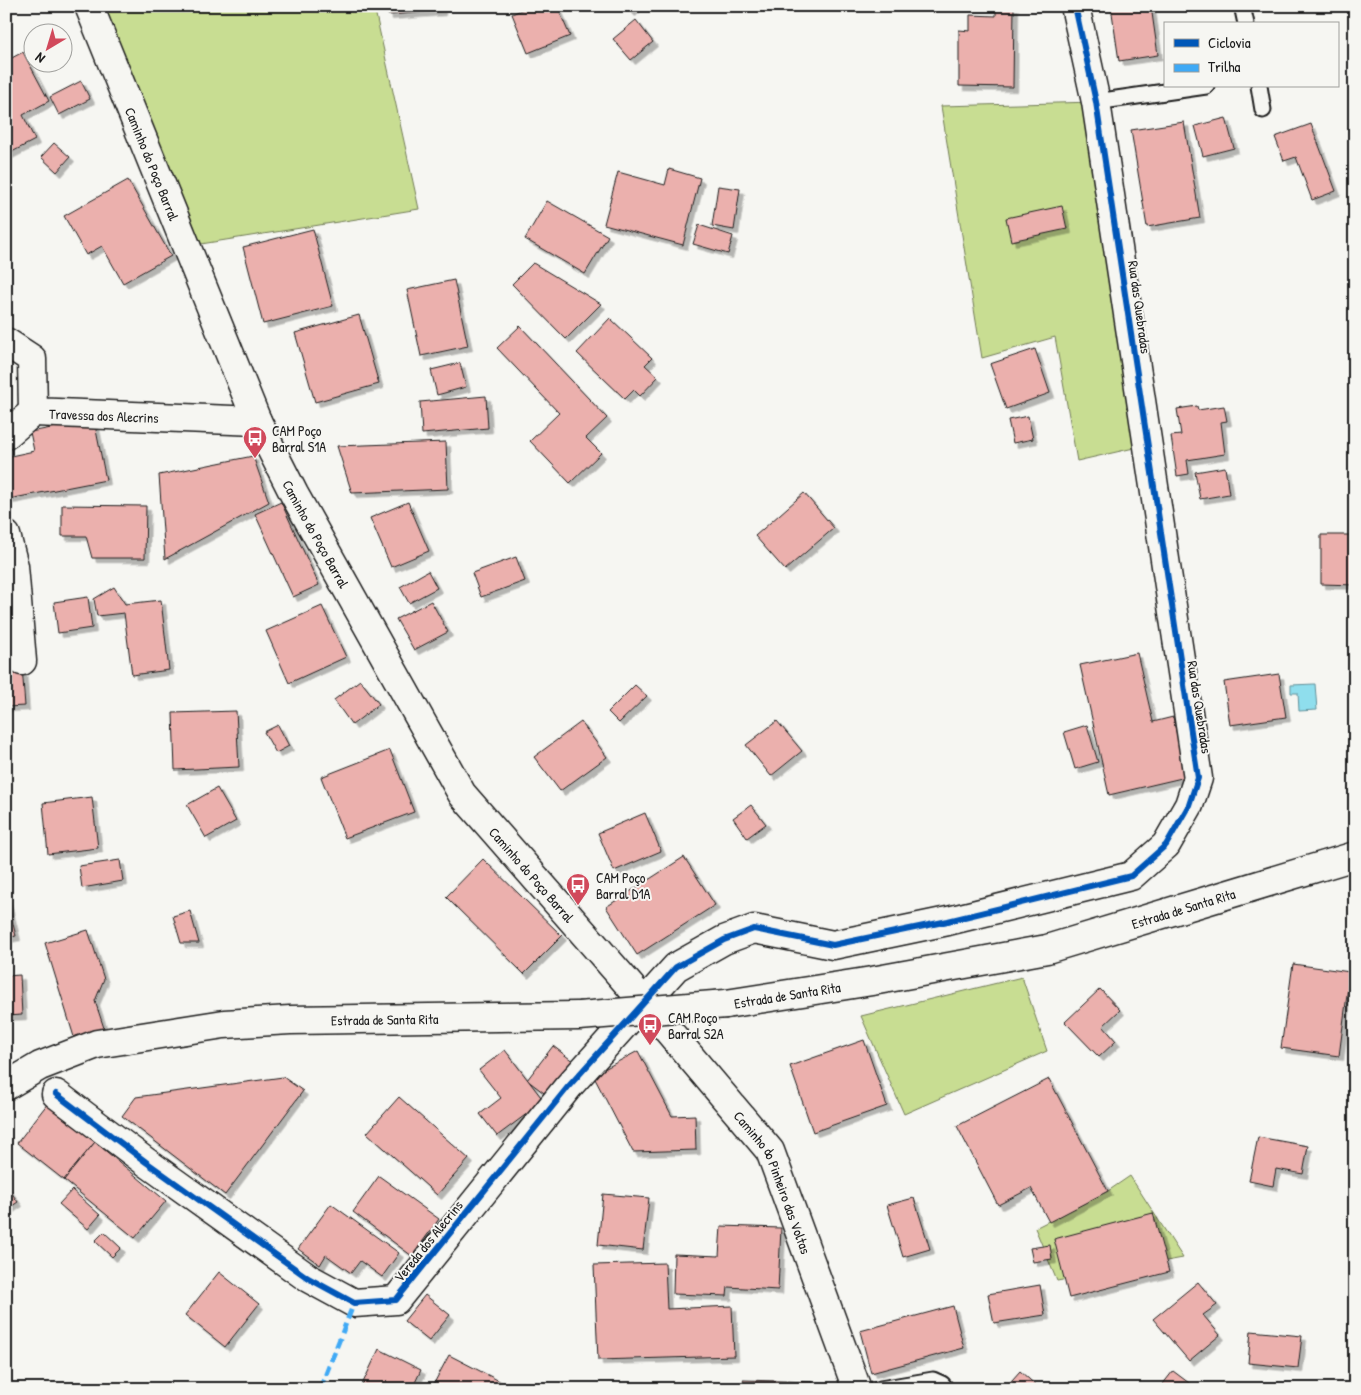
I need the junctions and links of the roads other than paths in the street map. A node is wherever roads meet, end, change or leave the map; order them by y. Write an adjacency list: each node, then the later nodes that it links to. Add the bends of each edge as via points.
1 (89, 6): 9 (street, Caminho do Poço Barral)
2 (1075, 6): 5 (street, Rua das Quebradas)
3 (1192, 88): 5 (lane)
4 (1259, 88): 6 (lane)
5 (1096, 102): 14 (street, Rua das Quebradas, via 1198,778 1189,805 1166,845 1131,876 948,921 833,945 754,929 724,940 676,967)
6 (1263, 110)
7 (6, 342): 8 (street, Travessa dos Alecrins, via 32,359)
8 (33, 412): 9 (street, Travessa dos Alecrins); 10 (street)
9 (257, 421): 14 (street, Caminho do Poço Barral, via 294,494 462,794)
10 (6, 435)
11 (6, 535): 12 (street, via 14,566)
12 (22, 661)
13 (1355, 856): 15 (street, Estrada de Santa Rita, bridge, via 1047,948 872,981 726,1004 579,1016 290,1020 224,1024 97,1044 40,1066)
14 (644, 1002): 16 (street, Vereda dos Alecrins, via 568,1087 396,1300 354,1303 308,1278); 17 (street, Caminho do Pinheiro das Voltas, via 770,1152)
15 (6, 1086)
16 (56, 1094)
17 (857, 1389)
18 (880, 1389): 19 (lane, via 932,1380)
19 (946, 1389)

